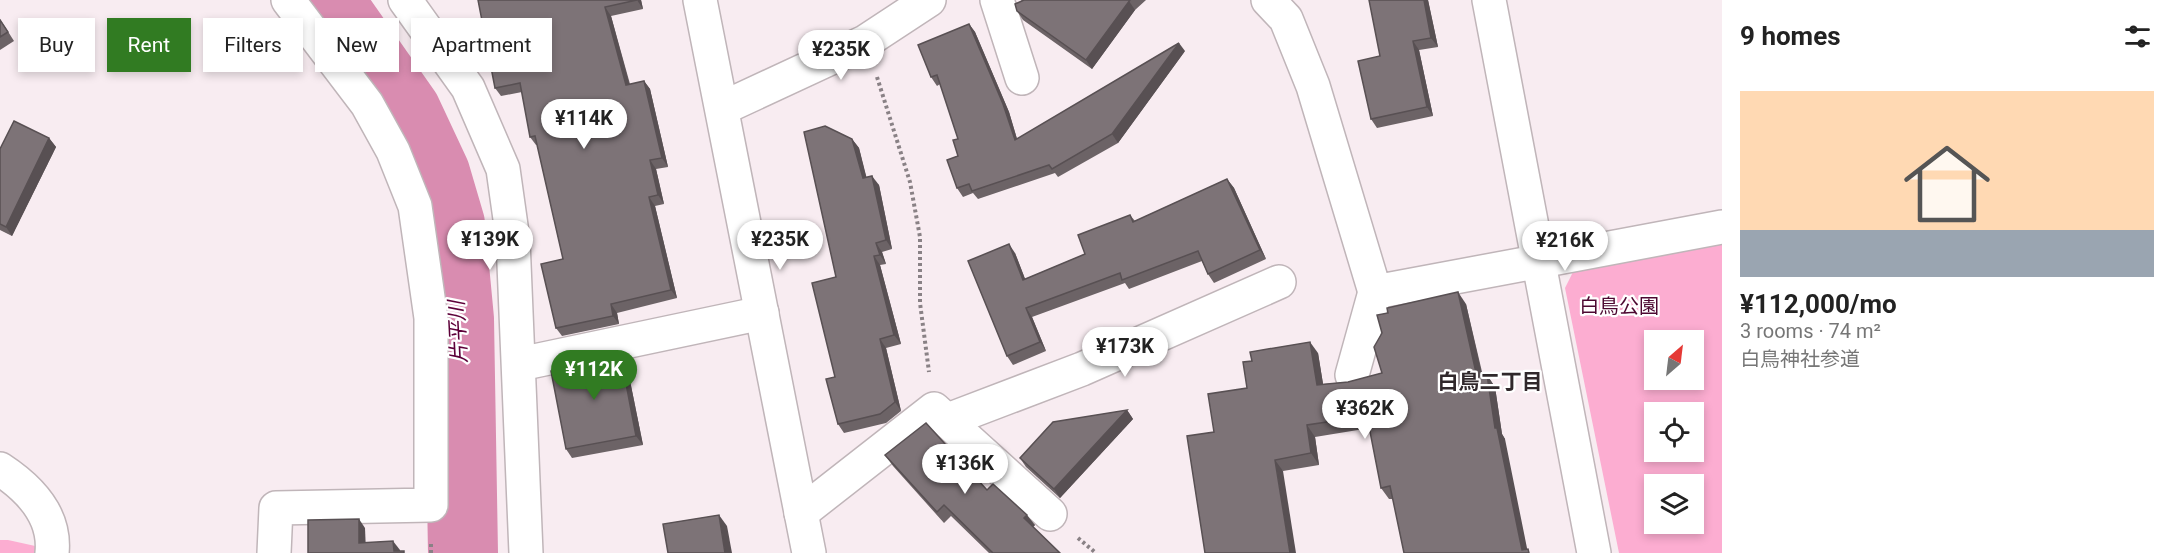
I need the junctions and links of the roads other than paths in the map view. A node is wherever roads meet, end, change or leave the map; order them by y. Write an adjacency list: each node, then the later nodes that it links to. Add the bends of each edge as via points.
1 (288, 0): 22 (street, via 367,104 393,151 415,206 431,318 432,505 276,508)
2 (405, 0): 15 (street, via 468,88 503,169 513,240)
3 (700, 0): 9 (street)
4 (929, 0): 9 (street, via 866,42)
5 (997, 0): 8 (street)
6 (1268, 0): 13 (street, via 1286,19 1313,86)
7 (1489, 0): 11 (street)
8 (1022, 78)
9 (723, 108): 14 (street)
10 (1722, 227): 11 (street)
11 (1537, 263): 13 (street); 25 (street)
12 (1279, 282): 17 (street, via 1082,369)
13 (1374, 292): 16 (street)
14 (762, 313): 15 (street); 19 (street)
15 (520, 364): 23 (street)
16 (1352, 375)
17 (941, 414): 19 (street); 20 (street)
18 (0, 469): 21 (street, via 24,484 45,513)
19 (801, 513): 24 (street)
20 (1050, 514)
21 (52, 553)
22 (274, 553)
23 (526, 553)
24 (809, 553)
25 (1594, 553)

